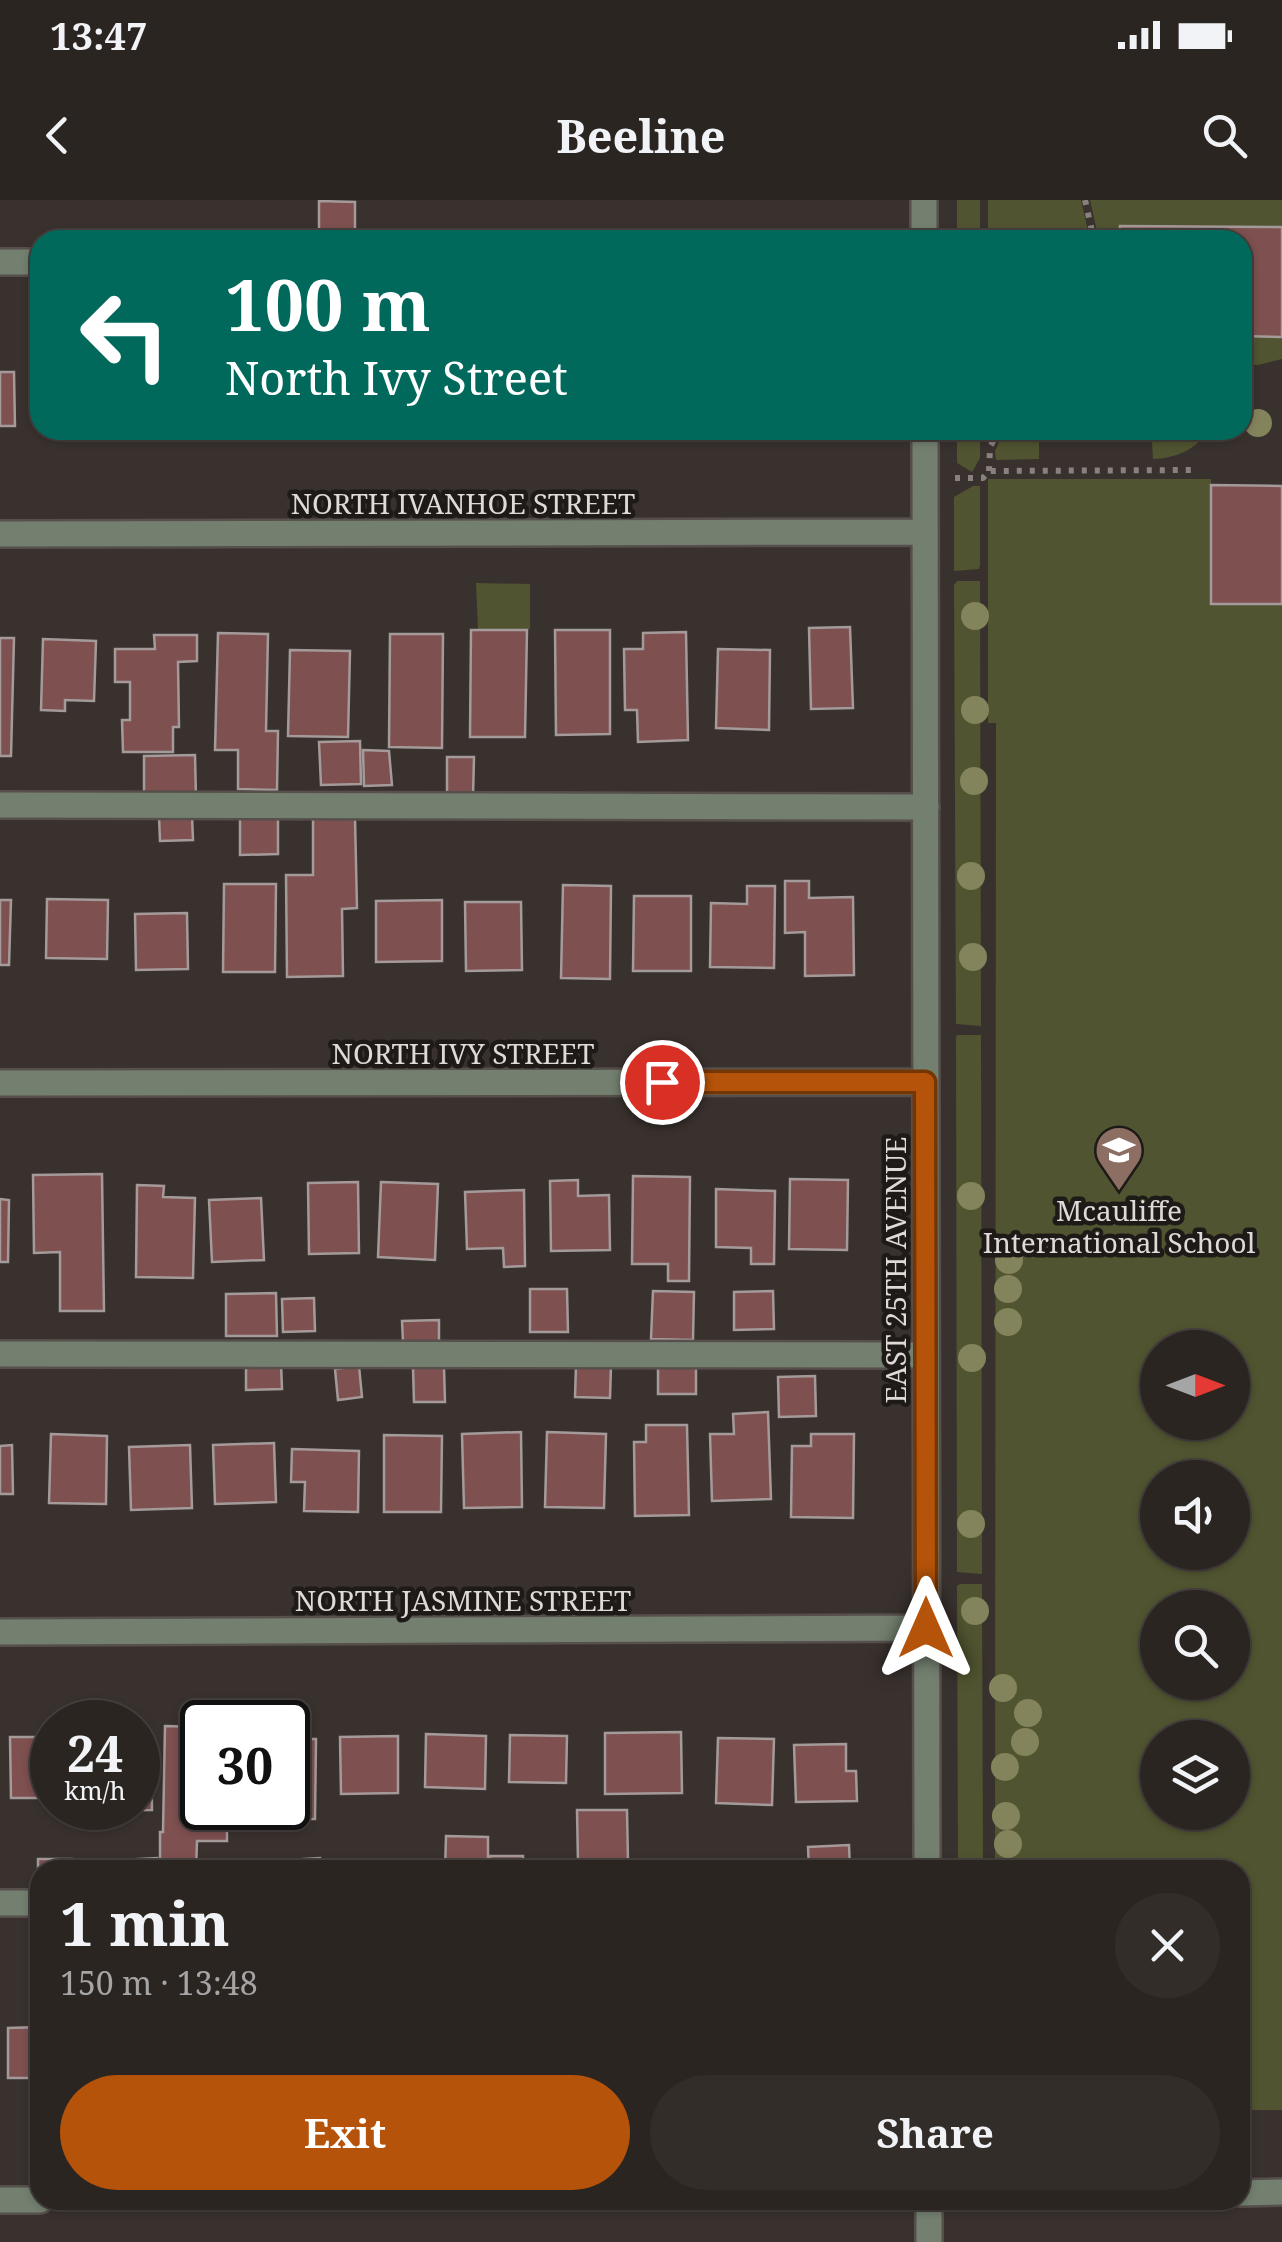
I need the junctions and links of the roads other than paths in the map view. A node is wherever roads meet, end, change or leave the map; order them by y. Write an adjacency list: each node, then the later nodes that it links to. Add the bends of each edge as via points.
1 (924, 200): 2 (street)
2 (924, 230)
3 (0, 262): 4 (street)
4 (30, 262)
5 (924, 440): 6 (street, EAST 25TH AVENUE)
6 (925, 532): 7 (street, NORTH IVANHOE STREET); 9 (street, EAST 25TH AVENUE)
7 (0, 534)
8 (0, 805): 9 (street)
9 (926, 807): 10 (street, EAST 25TH AVENUE)
10 (925, 1082): 11 (street, NORTH IVY STREET); 13 (street, EAST 25TH AVENUE)
11 (0, 1083)
12 (0, 1354): 13 (street)
13 (925, 1355): 14 (street, EAST 25TH AVENUE)
14 (926, 1628): 15 (street, NORTH JASMINE STREET); 16 (street, EAST 25TH AVENUE)
15 (0, 1632)
16 (927, 1860)
17 (0, 1903): 18 (street)
18 (30, 1903)
19 (1282, 2192): 20 (street)
20 (1250, 2193)
21 (0, 2200): 22 (street)
22 (30, 2200)
23 (929, 2210): 24 (street)
24 (929, 2242)

